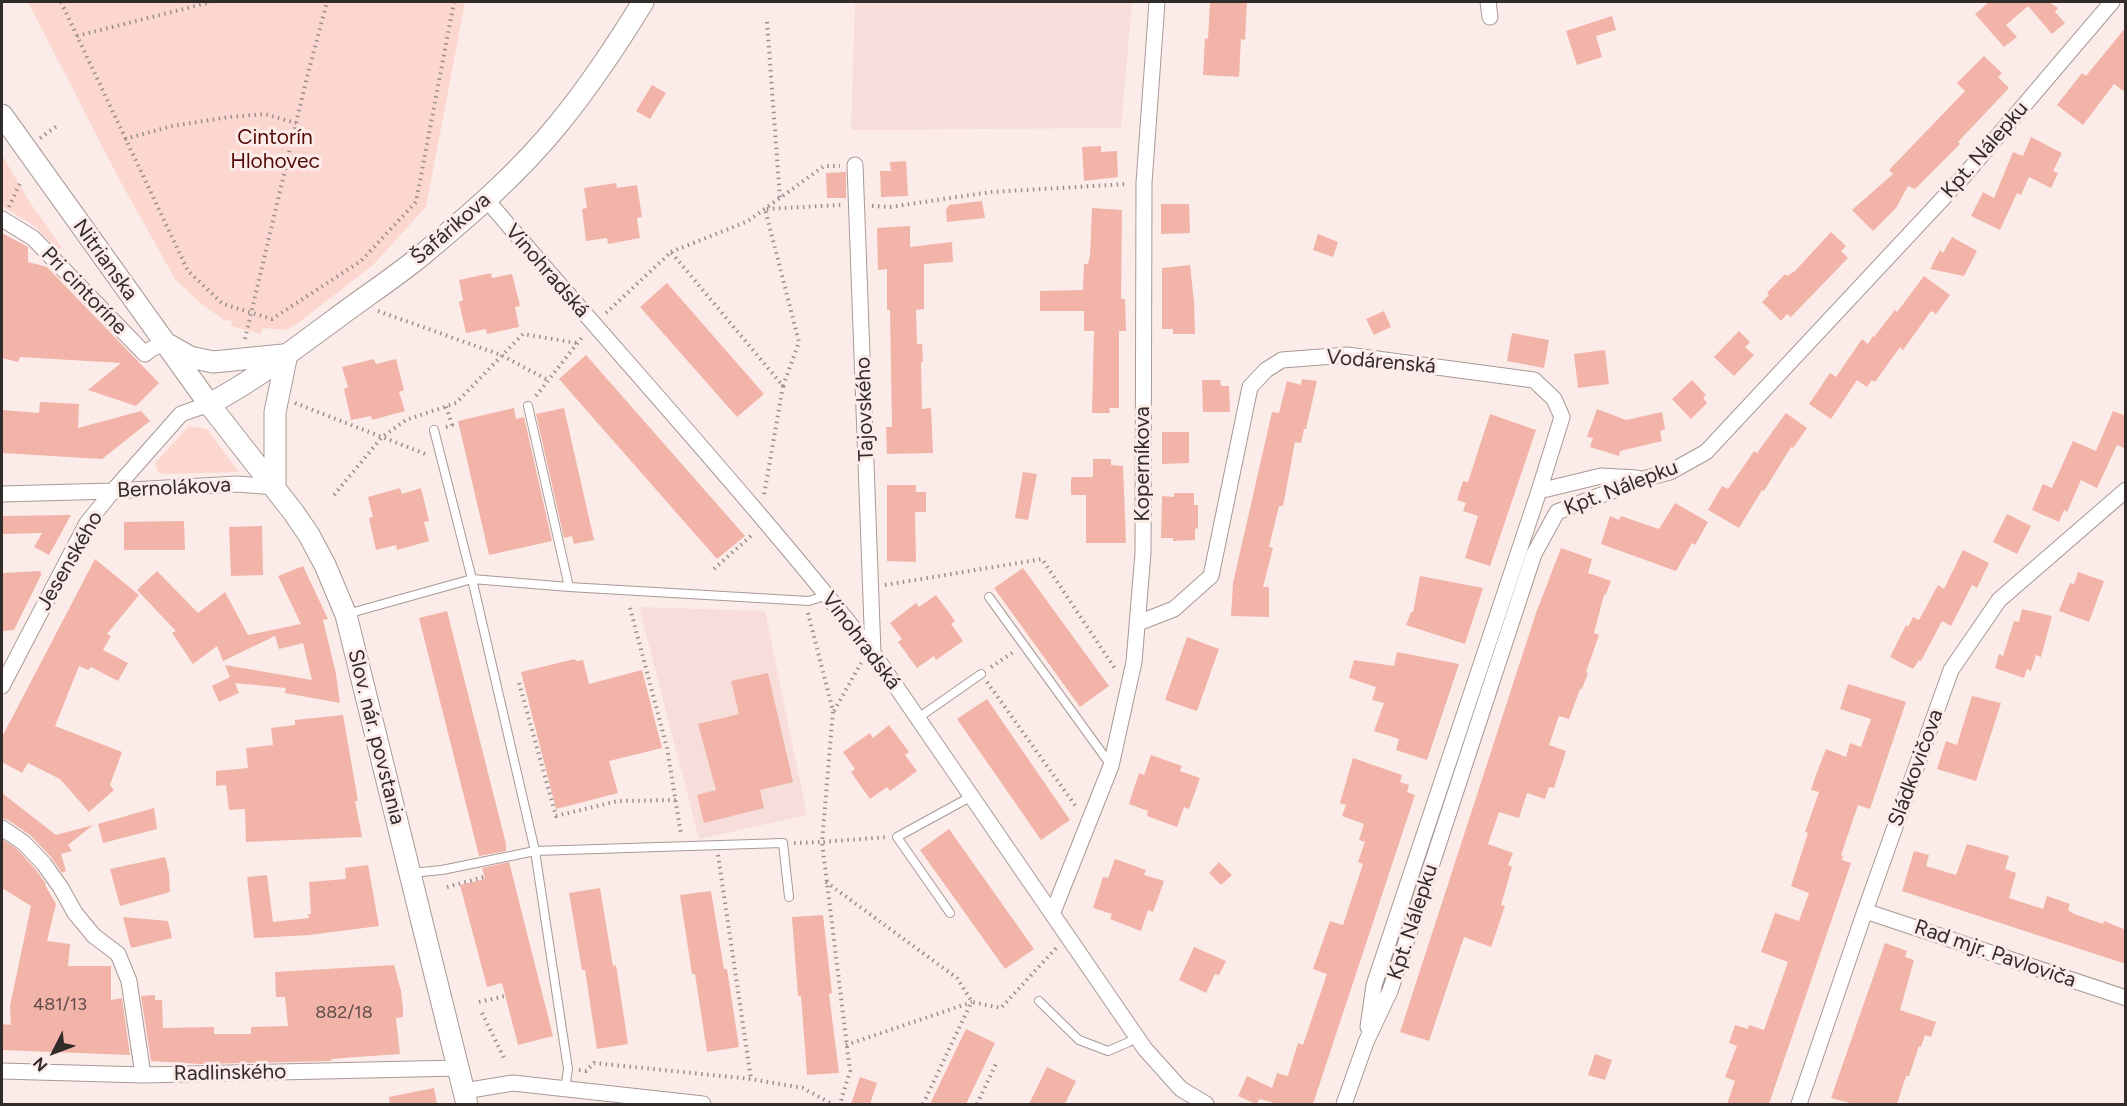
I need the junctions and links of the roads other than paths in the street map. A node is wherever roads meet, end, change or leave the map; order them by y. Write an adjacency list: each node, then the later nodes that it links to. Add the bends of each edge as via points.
1 (642, 2): 6 (main road, Šafárikova, via 559,123)
2 (1157, 2): 24 (street, Koperníkova, via 1144,183 1143,553)
3 (2112, 2): 13 (street, Kpt. Nálepku, via 1962,177 1706,452 1670,472)
4 (2, 115): 8 (main road, Nitrianska)
5 (855, 165): 25 (street, Tajovského, via 871,588)
6 (486, 199): 9 (main road, Šafárikova, via 420,256); 21 (street, Vinohradská)
7 (2, 220): 8 (street, Pri cintoríne, via 33,238 145,354)
8 (165, 343): 9 (main road, via 190,357 213,362); 10 (main road, Nitrianska)
9 (287, 354): 10 (main road, Šafárikova); 14 (main road, via 275,412)
10 (209, 404): 14 (main road, Slov. nár. povstania); 16 (street, Jesenského, via 181,414)
11 (528, 406): 20 (lane)
12 (434, 430): 19 (lane)
13 (1643, 479): 17 (street, via 1601,476); 41 (street, Kpt. Nálepku, via 1557,512 1534,554 1390,991)
14 (275, 487): 16 (street, Bernolákova, via 237,484); 23 (main road, Slov. nár. povstania, via 309,535)
15 (2126, 490): 35 (street, Sládkovičova, via 1999,600 1951,670)
16 (112, 491): 18 (street, Bernolákova); 27 (street, Jesenského, via 87,523)
17 (1539, 491): 24 (street, Vodárenská, via 1562,417 1554,399 1534,380 1347,355 1282,360 1250,387 1211,576 1174,609); 41 (street, via 1374,985)
18 (2, 494)
19 (472, 579): 20 (lane); 23 (lane); 32 (lane)
20 (569, 587): 21 (lane, via 805,600)
21 (827, 595): 25 (street, Vinohradská)
22 (989, 597): 29 (lane)
23 (346, 615): 33 (main road, Slov. nár. povstania)
24 (1138, 623): 29 (street, Koperníkova, via 1134,662)
25 (867, 657): 28 (street, Vinohradská)
26 (981, 674): 28 (lane)
27 (2, 686)
28 (918, 718): 30 (street, Vinohradská)
29 (1111, 766): 36 (street, Koperníkova)
30 (972, 796): 36 (street, Vinohradská); 37 (lane, via 897,837)
31 (2, 828): 44 (street, via 44,864 75,913 94,936 118,954 129,981)
32 (535, 851): 33 (lane); 34 (lane, via 783,843); 45 (lane, via 568,1069)
33 (409, 873): 42 (main road, Slov. nár. povstania)
34 (789, 897)
35 (1865, 911): 38 (street, Rad mjr. Pavloviča); 50 (street, Sládkovičova)
36 (1053, 912): 40 (street, Vinohradská)
37 (950, 913)
38 (2126, 998)
39 (1039, 1001): 40 (lane, via 1079,1040 1108,1051)
40 (1136, 1036): 48 (street, Vinohradská, via 1181,1089)
41 (1366, 1042): 49 (street, Kpt. Nálepku)
42 (459, 1068): 44 (street, Radlinského); 46 (main road, Slov. nár. povstania)
43 (2, 1071): 44 (street, Radlinského)
44 (142, 1075)
45 (565, 1089): 46 (street, via 513,1083); 47 (street)
46 (466, 1098)
47 (703, 1104)
48 (1206, 1104)
49 (1344, 1104)
50 (1799, 1104)

